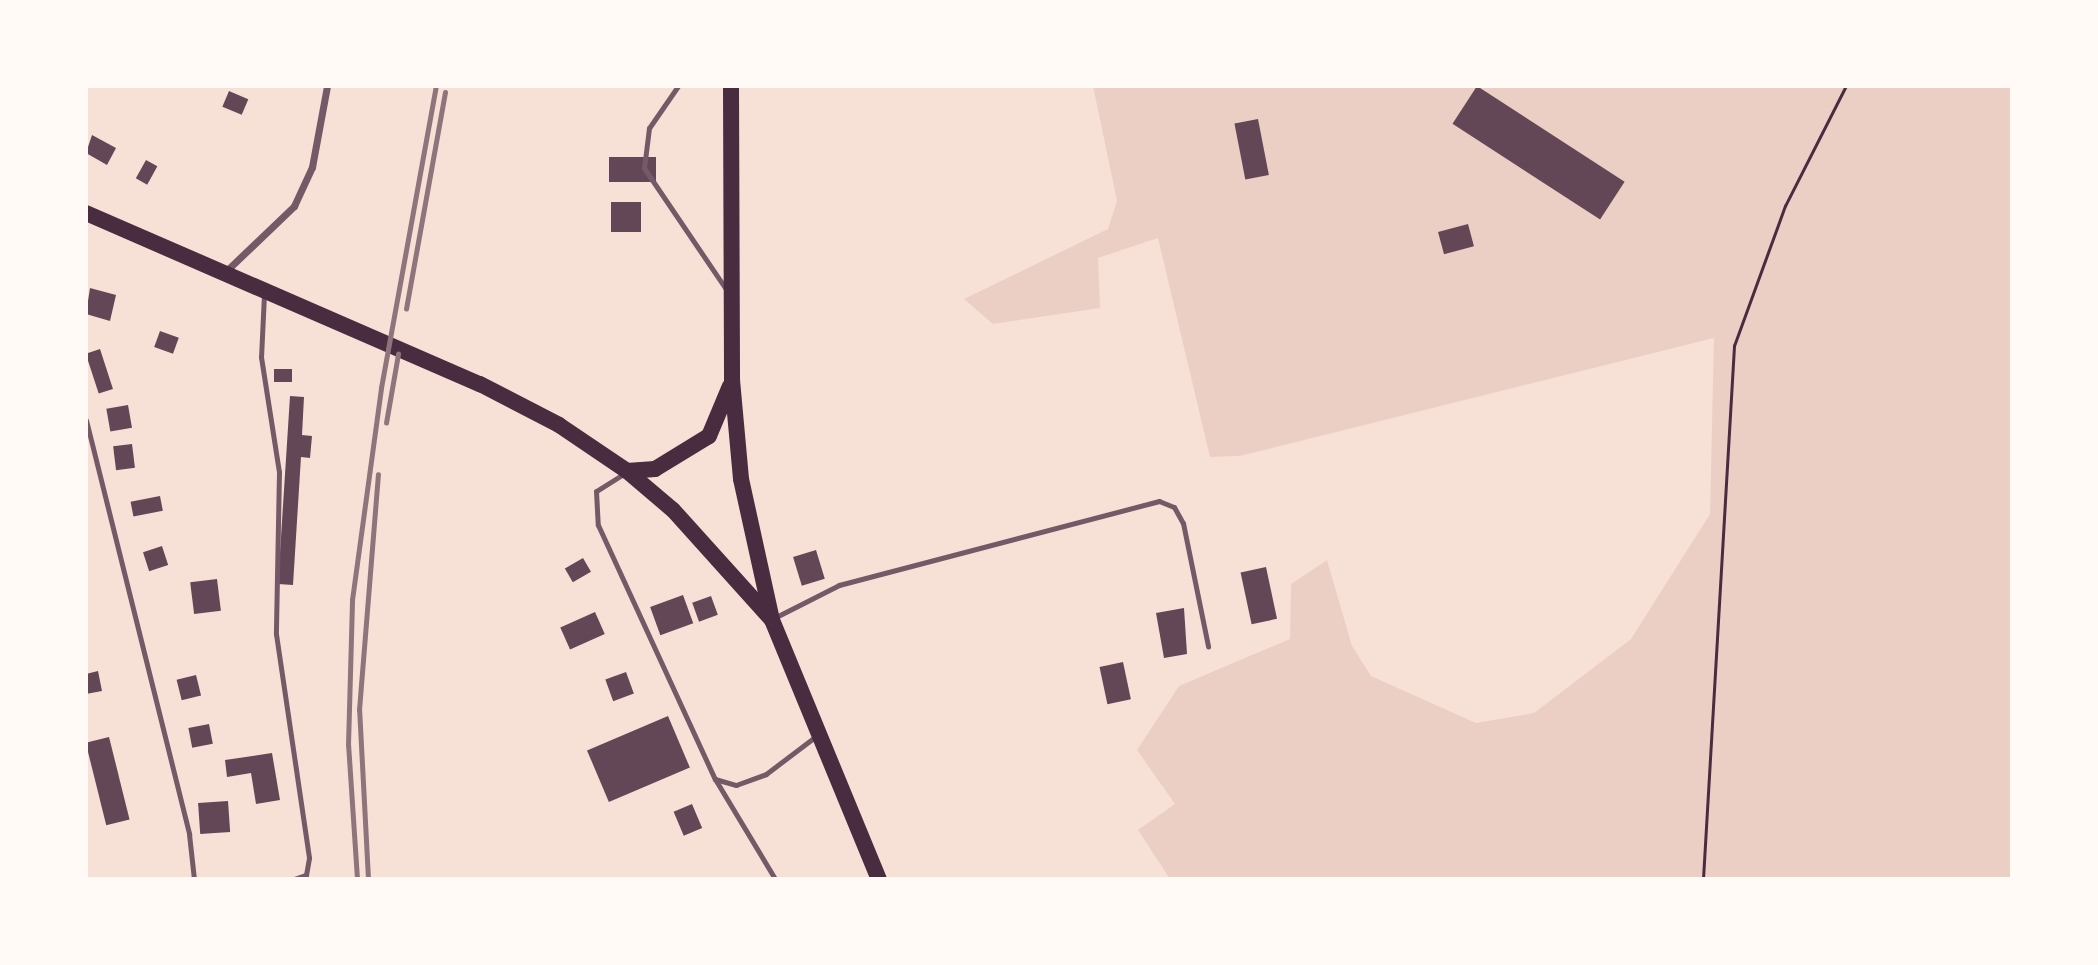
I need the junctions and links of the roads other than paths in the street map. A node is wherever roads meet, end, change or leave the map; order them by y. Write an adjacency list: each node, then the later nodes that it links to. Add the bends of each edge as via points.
1 (327, 86): 5 (street, via 312,167 294,206)
2 (678, 86): 7 (lane, via 649,128 644,168)
3 (731, 86): 7 (main road)
4 (86, 213): 5 (main road)
5 (224, 273): 6 (main road)
6 (264, 290): 10 (main road, via 480,384 559,425); 16 (lane, via 261,358 279,472 276,634 309,858 306,875)
7 (732, 296): 8 (main road)
8 (732, 380): 10 (main road, via 715,432 655,469); 11 (main road, via 741,480)
9 (86, 420): 15 (lane, via 195,864)
10 (627, 471): 11 (main road, via 673,510); 14 (lane, via 596,491 595,517)
11 (772, 620): 12 (lane, via 839,585 1159,501 1174,507 1183,523); 13 (main road)
12 (1208, 646)
13 (819, 734): 14 (lane, via 765,774 736,785); 18 (main road)
14 (715, 779): 17 (lane)
15 (194, 879)
16 (294, 879)
17 (775, 879)
18 (879, 879)

